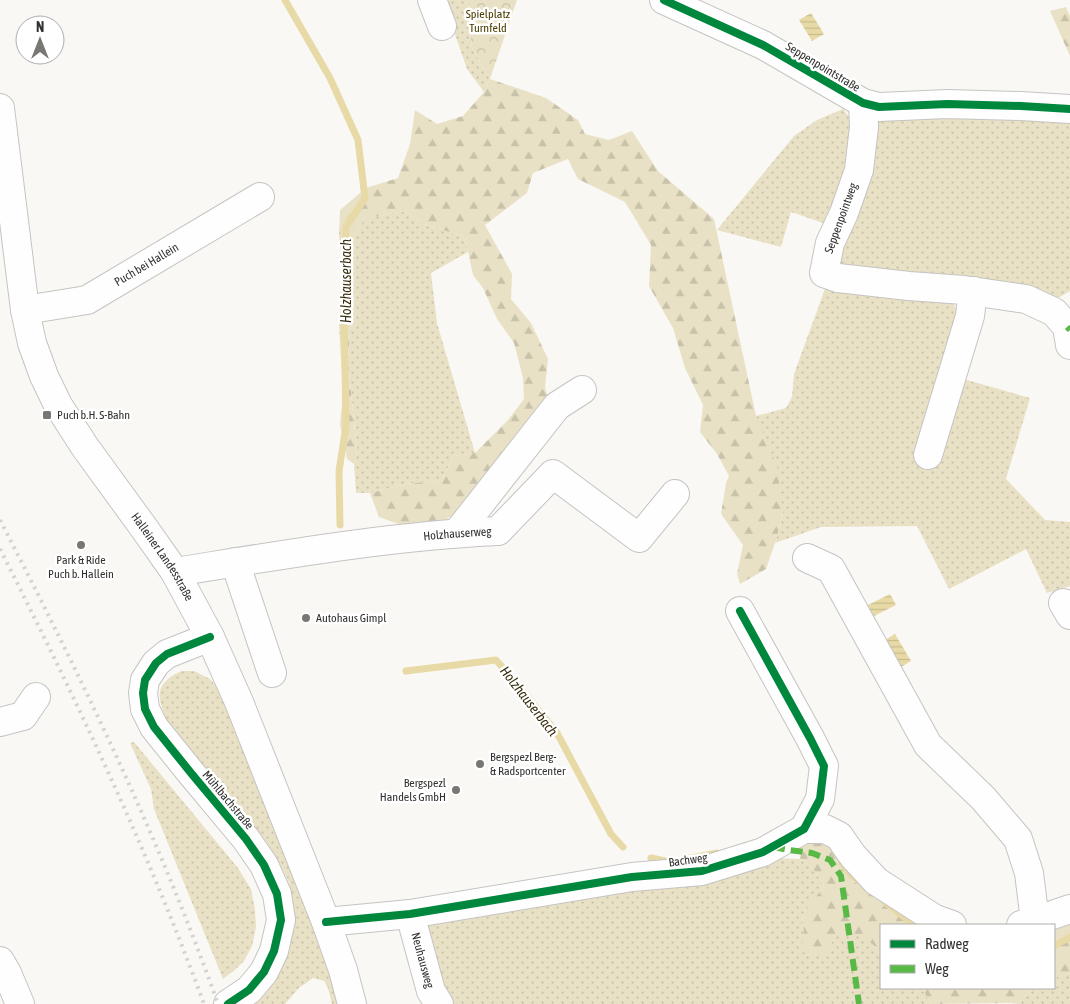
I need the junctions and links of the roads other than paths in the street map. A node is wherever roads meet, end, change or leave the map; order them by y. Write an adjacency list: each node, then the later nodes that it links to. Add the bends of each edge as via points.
1 (432, 0): 3 (street)
2 (664, 0): 4 (street, Seppenpointstraße, via 763,45)
3 (442, 26)
4 (863, 103): 6 (street, Seppenpointstraße, via 880,108 947,104); 8 (street, Seppenpointweg, via 864,127 858,170 830,243 824,273 838,278)
5 (0, 108): 9 (street, Halleiner Landesstraße)
6 (1070, 109)
7 (260, 197): 9 (street, Puch bei Hallein, via 87,300)
8 (973, 291): 10 (street, Seppenpointweg, via 1026,299 1054,312 1067,327); 12 (street, via 970,316)
9 (25, 310): 17 (street, Halleiner Landesstraße, via 32,344 58,405 85,448)
10 (1070, 345)
11 (582, 390): 14 (street, via 557,406)
12 (928, 455)
13 (675, 494): 14 (street, Holzhauserweg, via 639,538 553,474 498,532)
14 (457, 533): 16 (street, Holzhauserweg)
15 (807, 558): 27 (street, via 831,568 928,745 983,798 1018,839 1029,873)
16 (235, 562): 17 (street, Holzhauserweg); 20 (street)
17 (175, 572): 19 (street, Halleiner Landesstraße)
18 (740, 611): 23 (street, via 824,766 820,799)
19 (210, 637): 26 (street, Halleiner Landesstraße); 31 (street, Mühlbachstraße, via 167,654 156,663 145,680 143,693 145,709 154,727 246,839 277,894 281,920 274,951 264,972 249,990)
20 (272, 672)
21 (36, 697): 22 (street, via 22,716)
22 (0, 722)
23 (804, 829): 25 (street, Bachweg, via 763,852 702,872 632,877); 28 (street, via 825,829 839,836 876,881 935,919)
24 (1070, 909): 27 (street)
25 (410, 914): 26 (street, Bachweg); 33 (street, Neuhausweg, via 432,991)
26 (326, 922): 32 (street, Halleiner Landesstraße)
27 (1028, 923)
28 (949, 924)
29 (0, 961): 30 (street)
30 (20, 1004)
31 (228, 1004)
32 (352, 1004)
33 (439, 1004)

